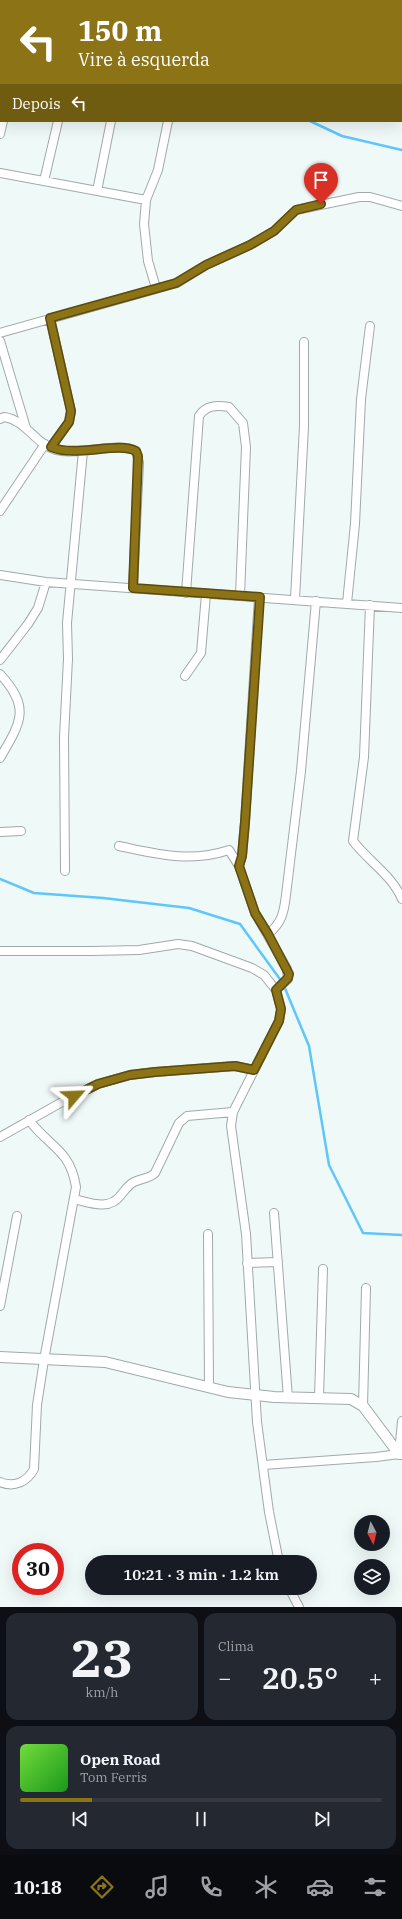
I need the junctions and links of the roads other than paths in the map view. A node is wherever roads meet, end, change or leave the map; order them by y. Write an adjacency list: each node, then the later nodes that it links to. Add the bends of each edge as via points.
1 (3, 122): 5 (street)
2 (58, 122): 7 (street)
3 (111, 122): 8 (street)
4 (168, 122): 9 (street, via 158,170)
5 (0, 134)
6 (0, 173): 7 (street)
7 (44, 181): 8 (street)
8 (97, 191): 9 (street)
9 (146, 200): 11 (street, via 144,224 148,261)
10 (402, 206): 11 (street, via 370,197 359,197 296,210 274,231 250,245 206,265 176,283)
11 (156, 288): 12 (street)
12 (50, 318): 14 (street); 19 (street, via 71,411 69,422)
13 (370, 326): 32 (street, via 361,399 355,524)
14 (0, 333)
15 (0, 340): 18 (street)
16 (304, 342): 30 (street, via 304,426)
17 (0, 419): 18 (street, via 12,418)
18 (26, 429): 19 (street)
19 (48, 446): 20 (street, via 61,450); 21 (street)
20 (83, 451): 24 (street); 25 (street, via 125,447 136,451 138,456)
21 (0, 511)
22 (0, 575): 23 (street)
23 (46, 582): 24 (street); 35 (street, via 38,608)
24 (72, 584): 25 (street); 43 (street, via 67,623 64,737)
25 (133, 588): 26 (street)
26 (186, 593): 27 (street); 28 (street, via 199,416 202,410 222,406 229,407 243,423 246,447)
27 (206, 594): 28 (street); 37 (street, via 201,653)
28 (240, 595): 29 (street)
29 (260, 597): 30 (street); 42 (street, via 245,822)
30 (295, 599): 31 (street)
31 (316, 601): 32 (street); 45 (street, via 301,771 284,908 280,923)
32 (347, 603): 33 (street)
33 (370, 605): 34 (street); 44 (street, via 364,757 353,841 386,875)
34 (402, 608)
35 (0, 660)
36 (0, 674): 38 (street, via 16,695 21,710 12,738)
37 (185, 676)
38 (0, 758)
39 (21, 830): 40 (street)
40 (0, 832)
41 (119, 846): 42 (street, via 192,858 230,850)
42 (239, 866): 45 (street, via 255,913)
43 (65, 870)
44 (402, 899)
45 (268, 934): 47 (street, via 289,974)
46 (0, 951): 47 (street, via 139,950 178,944 192,946 252,968 264,976)
47 (276, 990): 48 (street, via 281,1009 279,1021)
48 (254, 1070): 49 (street); 50 (street, via 235,1066 130,1075 98,1084)
49 (233, 1112): 52 (street, via 187,1116 183,1119 155,1173 151,1177 135,1181 112,1204 104,1206); 57 (street, via 231,1126 246,1234)
50 (29, 1120): 51 (street); 52 (street, via 67,1160 76,1187)
51 (0, 1137)
52 (74, 1199): 62 (street)
53 (274, 1213): 56 (street)
54 (17, 1216): 60 (street)
55 (208, 1234): 63 (street)
56 (278, 1262): 57 (street); 66 (street)
57 (247, 1263): 64 (street)
58 (323, 1269): 65 (street)
59 (366, 1288): 67 (street)
60 (0, 1306)
61 (0, 1357): 62 (street)
62 (44, 1360): 63 (street, via 105,1362); 71 (street, via 37,1405 34,1469 30,1477 23,1482)
63 (209, 1387): 64 (street)
64 (255, 1395): 66 (street); 70 (street)
65 (319, 1397): 66 (street); 67 (street, via 351,1399)
66 (288, 1398)
67 (362, 1406): 69 (street)
68 (402, 1421): 69 (street)
69 (401, 1454): 70 (street)
70 (263, 1465): 72 (street)
71 (0, 1482)
72 (278, 1555)
73 (293, 1595): 74 (street)
74 (299, 1607)

